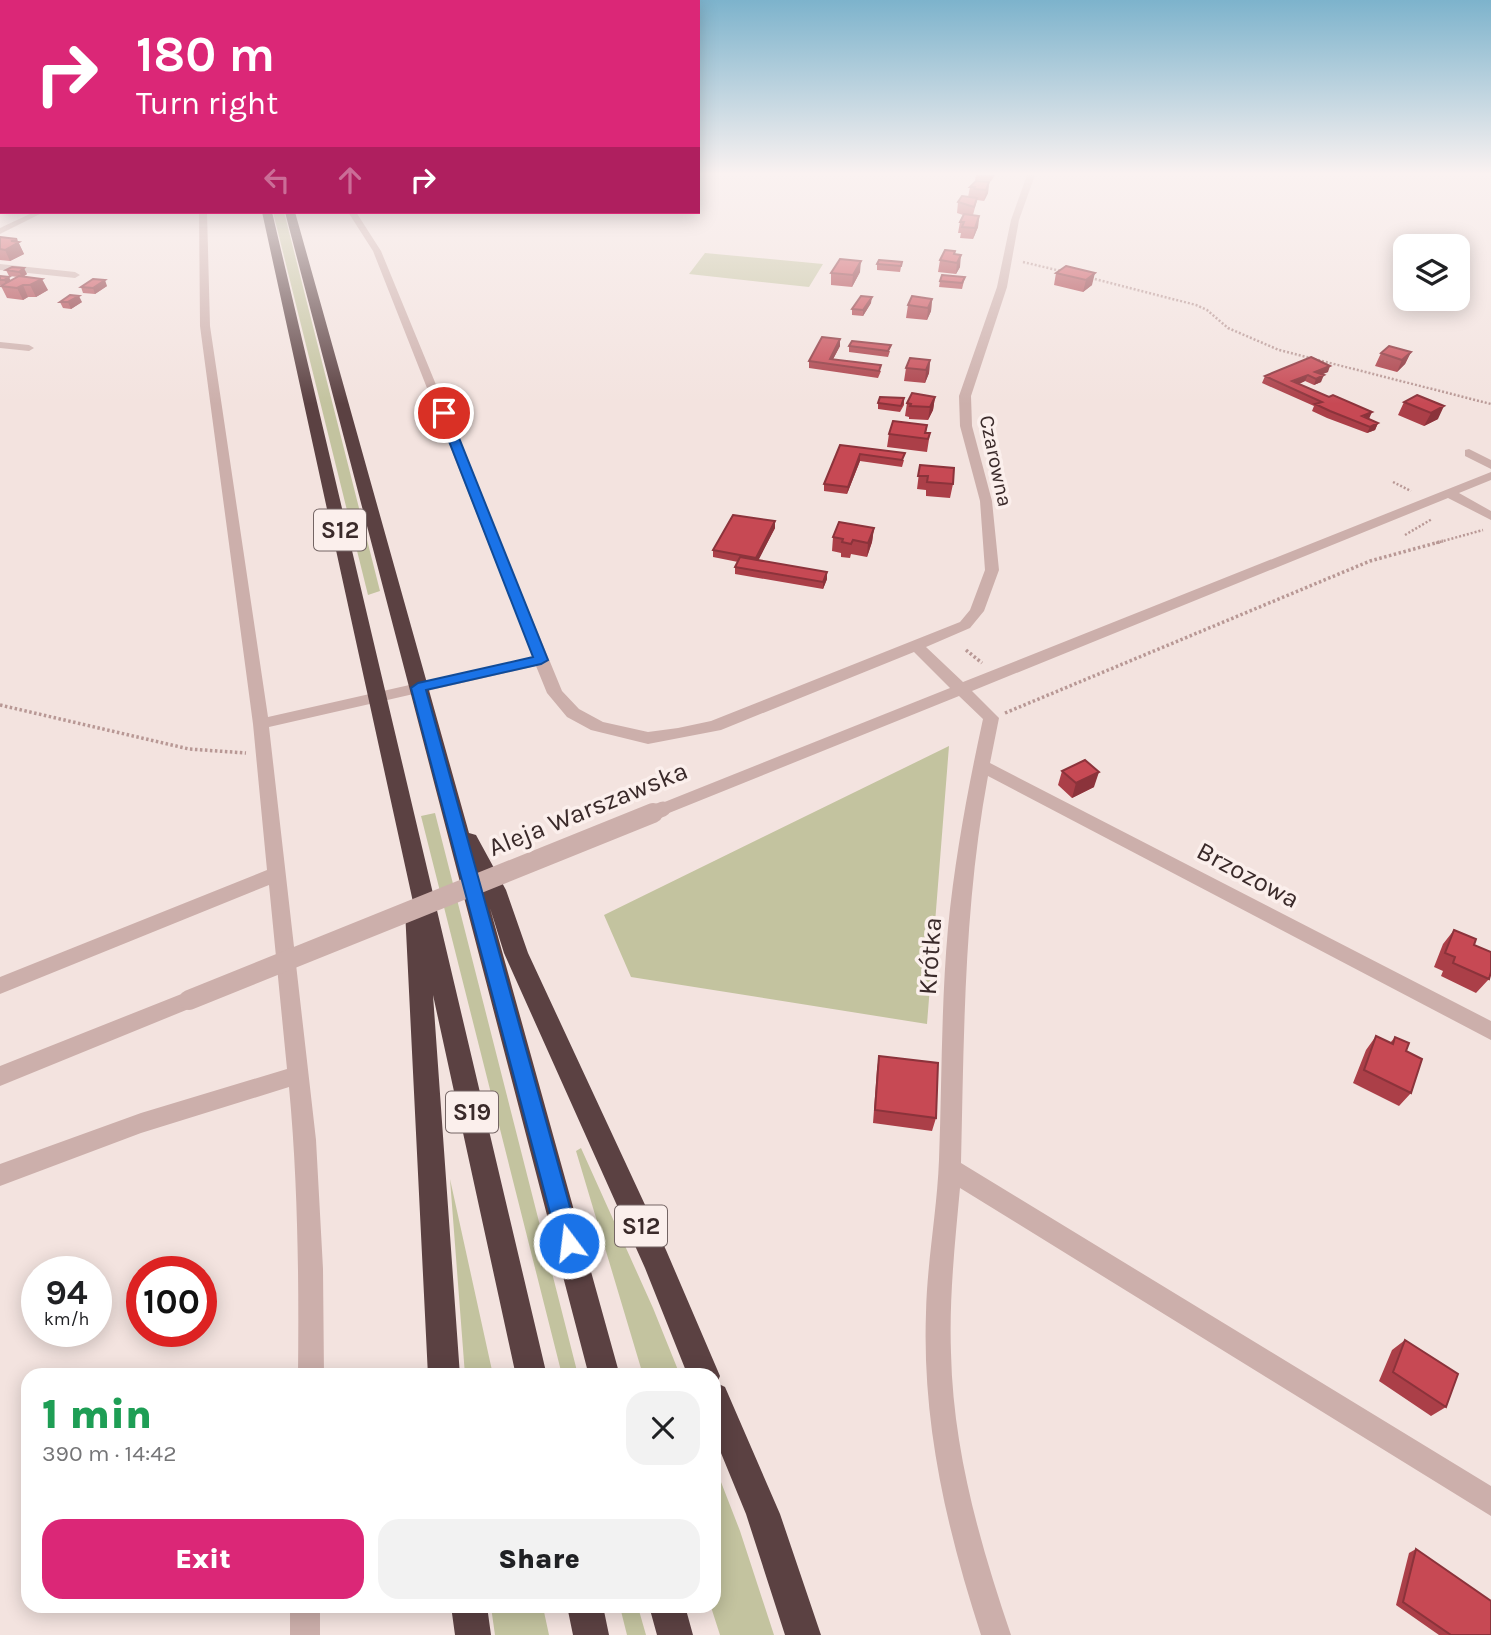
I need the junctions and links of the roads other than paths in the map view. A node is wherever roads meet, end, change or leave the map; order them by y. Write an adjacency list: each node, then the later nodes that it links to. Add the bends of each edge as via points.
1 (204, 251): 20 (street, via 205,326)
2 (276, 251): 19 (highway, S12)
3 (301, 251): 17 (highway, S12)
4 (377, 251): 16 (street)
5 (1009, 251): 15 (street, Czarowna, via 1002,287 965,396 966,426 986,502 992,570 985,596 964,625)
6 (0, 267): 7 (street)
7 (75, 275)
8 (0, 345): 9 (street)
9 (29, 348)
10 (1469, 453): 11 (street)
11 (1491, 465)
12 (1491, 476): 13 (street, Aleja Warszawska)
13 (1449, 493): 14 (street); 18 (street, Aleja Warszawska)
14 (1491, 516)
15 (916, 646): 16 (street, via 715,726 648,738 597,726 573,713 555,693); 18 (street)
16 (541, 660): 17 (street)
17 (418, 688): 19 (street); 22 (highway, S12)
18 (962, 689): 21 (street, Krótka, via 991,718); 28 (street, Aleja Warszawska, bridge)
19 (378, 697): 20 (street); 23 (highway, S12)
20 (261, 724): 24 (street)
21 (981, 765): 26 (street, Brzozowa); 29 (street, Krótka, via 960,908)
22 (451, 808): 34 (highway, S19); 35 (highway, S12, via 495,890 516,953)
23 (413, 849): 32 (highway, S12); 33 (highway, S19)
24 (277, 874): 25 (street); 27 (street)
25 (0, 986)
26 (1491, 1031)
27 (297, 1075): 30 (street, via 141,1123); 31 (street, via 311,1269)
28 (0, 1076)
29 (950, 1169): 37 (street); 47 (street, Krótka, via 937,1317 941,1396 972,1567)
30 (0, 1175)
31 (311, 1368)
32 (444, 1368)
33 (530, 1368)
34 (603, 1368)
35 (701, 1368)
36 (721, 1415): 46 (highway, via 762,1514)
37 (1491, 1502)
38 (305, 1613): 42 (street)
39 (470, 1613): 43 (highway)
40 (587, 1613): 44 (highway)
41 (669, 1613): 45 (highway)
42 (305, 1635)
43 (472, 1635)
44 (592, 1635)
45 (675, 1635)
46 (803, 1635)
47 (996, 1635)

